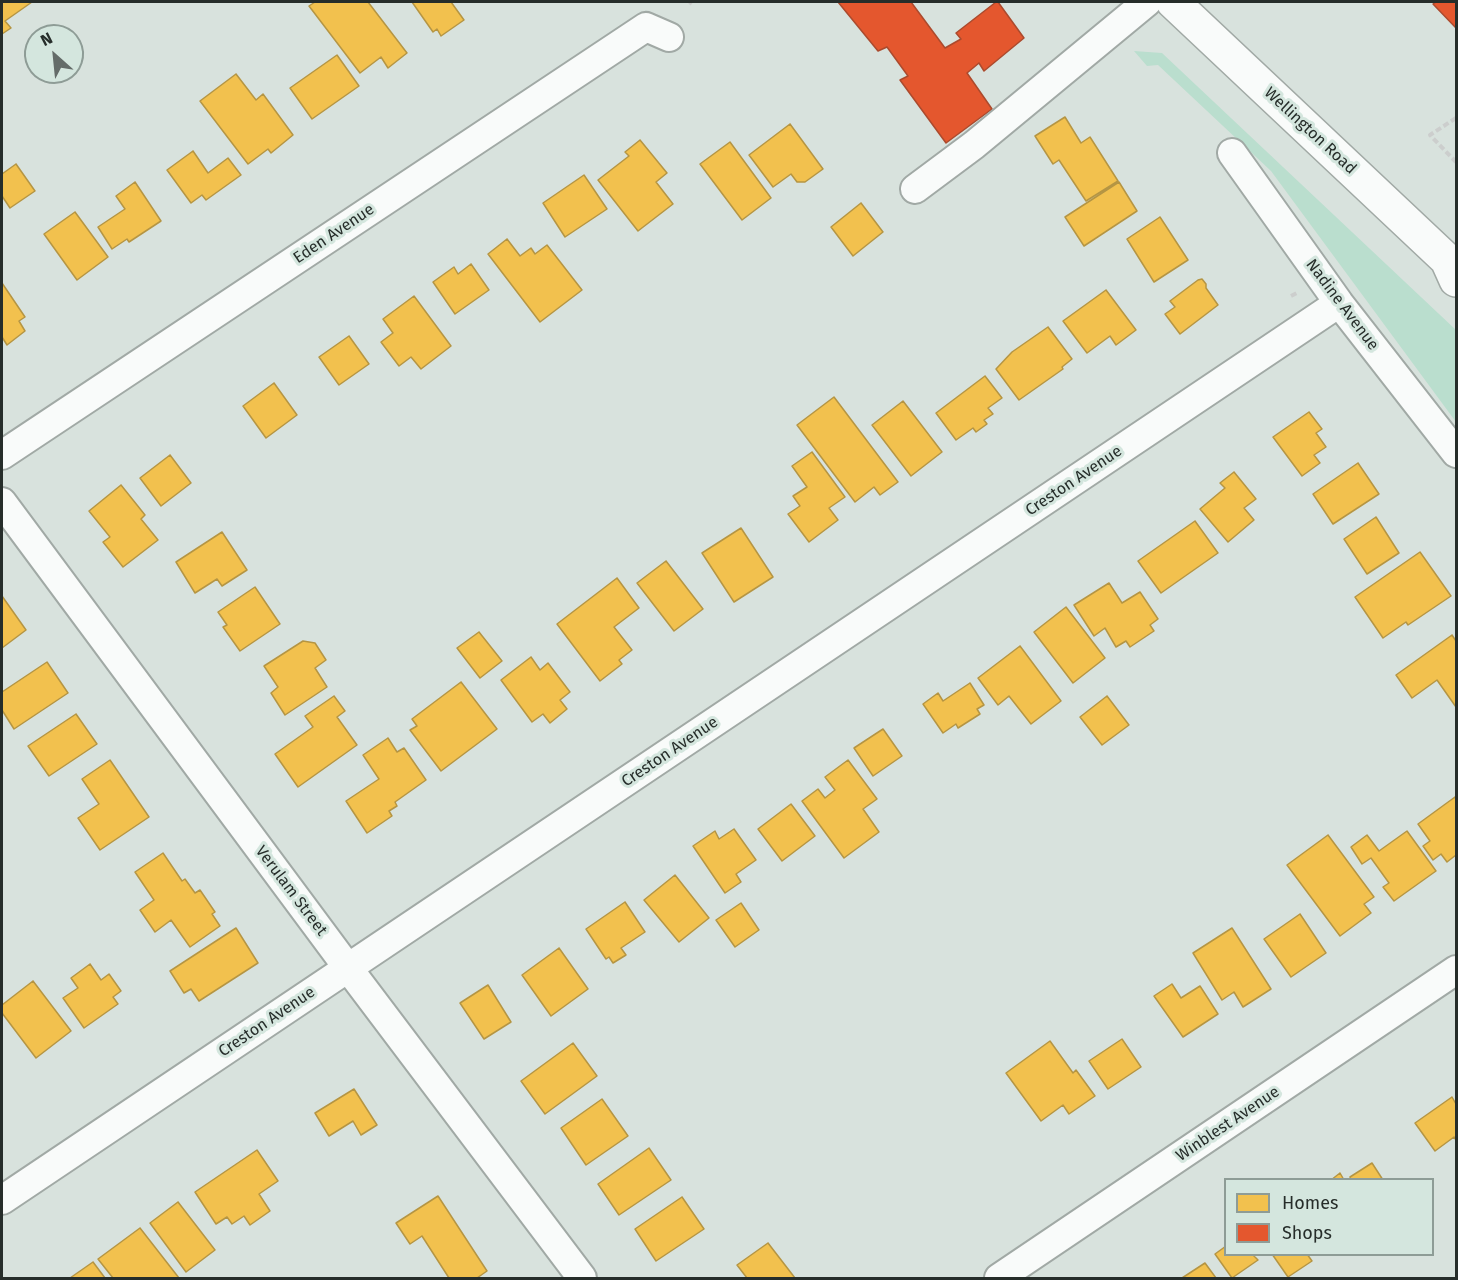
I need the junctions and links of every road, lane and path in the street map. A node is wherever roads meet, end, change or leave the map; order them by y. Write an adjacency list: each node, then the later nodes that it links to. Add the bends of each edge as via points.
1 (1147, 2): 7 (street)
2 (1173, 2): 8 (main road, Wellington Road)
3 (669, 37): 11 (street, Eden Avenue, via 646,27)
4 (1456, 118): 6 (path, via 1430,135)
5 (1232, 153): 9 (street, Nadine Avenue)
6 (1456, 162)
7 (915, 189)
8 (1454, 263)
9 (1339, 303): 10 (street, Nadine Avenue); 13 (street, Creston Avenue)
10 (1456, 453)
11 (2, 455)
12 (2, 502): 13 (street, Verulam Street)
13 (348, 968): 15 (street, Creston Avenue); 16 (street, Verulam Street)
14 (1456, 970): 17 (street, Winblest Avenue)
15 (2, 1200)
16 (582, 1278)
17 (999, 1278)

